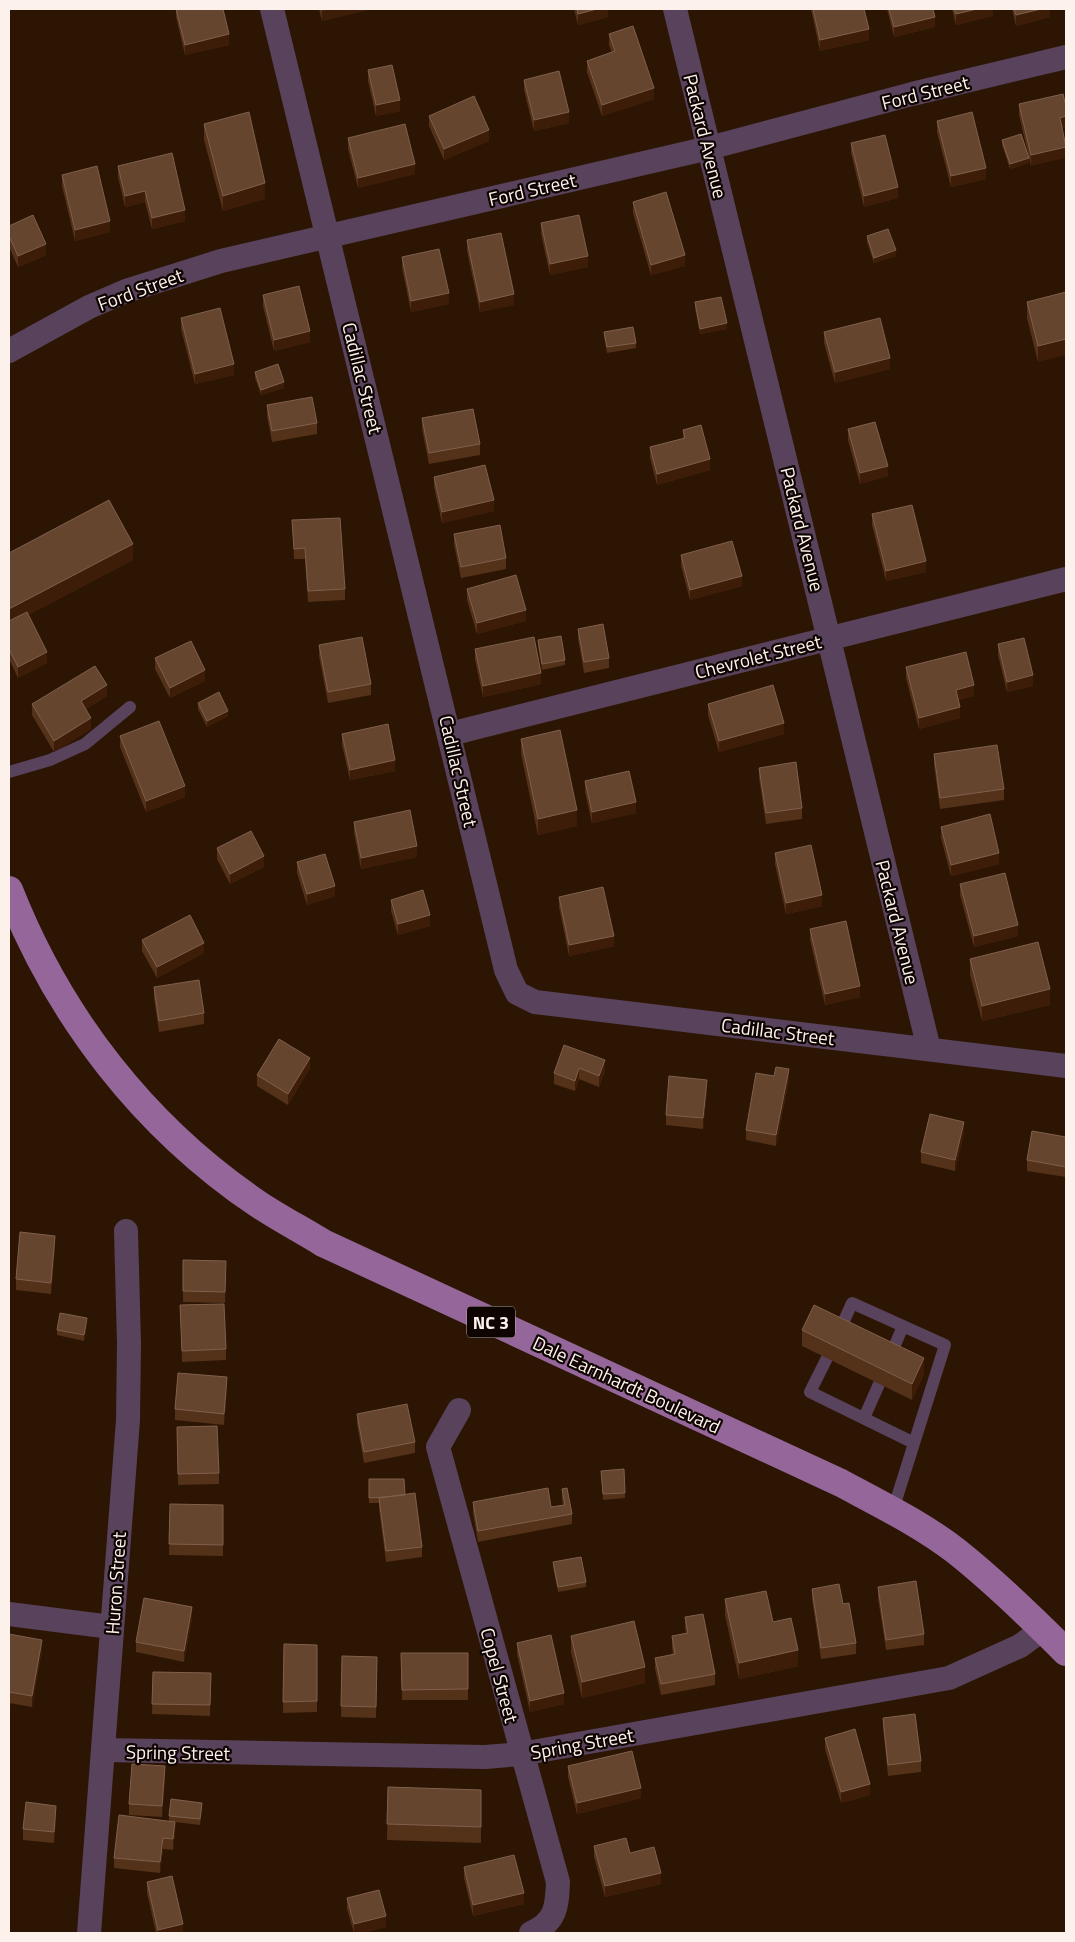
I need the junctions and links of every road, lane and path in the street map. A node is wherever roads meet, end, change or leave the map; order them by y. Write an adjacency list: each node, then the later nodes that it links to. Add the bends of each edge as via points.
1 (272, 9): 5 (street, Cadillac Street)
2 (675, 9): 4 (street, Packard Avenue)
3 (1066, 57): 4 (street, Ford Street)
4 (708, 148): 5 (street, Ford Street); 8 (street, Packard Avenue)
5 (329, 237): 6 (street, Ford Street, via 221,262 126,291 58,323); 10 (street, Cadillac Street)
6 (9, 351)
7 (1066, 579): 8 (street, Chevrolet Street)
8 (830, 638): 10 (street, Chevrolet Street); 13 (street, Packard Avenue)
9 (130, 707): 11 (lane, via 85,744 50,760)
10 (450, 734): 13 (street, Cadillac Street, via 506,970 517,993 535,1002)
11 (9, 772)
12 (9, 890): 24 (main road, Dale Earnhardt Boulevard / NC 3, via 46,972 103,1059 141,1105 210,1168 258,1204 323,1243)
13 (929, 1049): 14 (street, Cadillac Street)
14 (1066, 1066)
15 (126, 1232): 26 (street, Huron Street, via 128,1420)
16 (903, 1326): 17 (lane, via 852,1303); 18 (lane); 23 (lane, via 945,1345)
17 (838, 1332)
18 (890, 1357)
19 (827, 1358): 22 (lane, via 810,1392)
20 (879, 1384): 22 (lane)
21 (459, 1410): 30 (street, Copel Street, via 438,1447)
22 (864, 1418): 23 (lane)
23 (914, 1443): 24 (lane)
24 (893, 1510): 27 (main road, Dale Earnhardt Boulevard / NC 3, via 955,1550)
25 (9, 1614): 26 (street)
26 (111, 1627): 29 (street, Huron Street)
27 (1043, 1629): 28 (main road, Dale Earnhardt Boulevard / NC 3); 30 (street, Spring Street, via 1020,1646 948,1678)
28 (1066, 1652)
29 (104, 1750): 30 (street, Spring Street, via 485,1757); 31 (street, Huron Street)
30 (521, 1754): 32 (street, Copel Street, via 558,1882 557,1910 542,1929)
31 (89, 1933)
32 (532, 1933)

